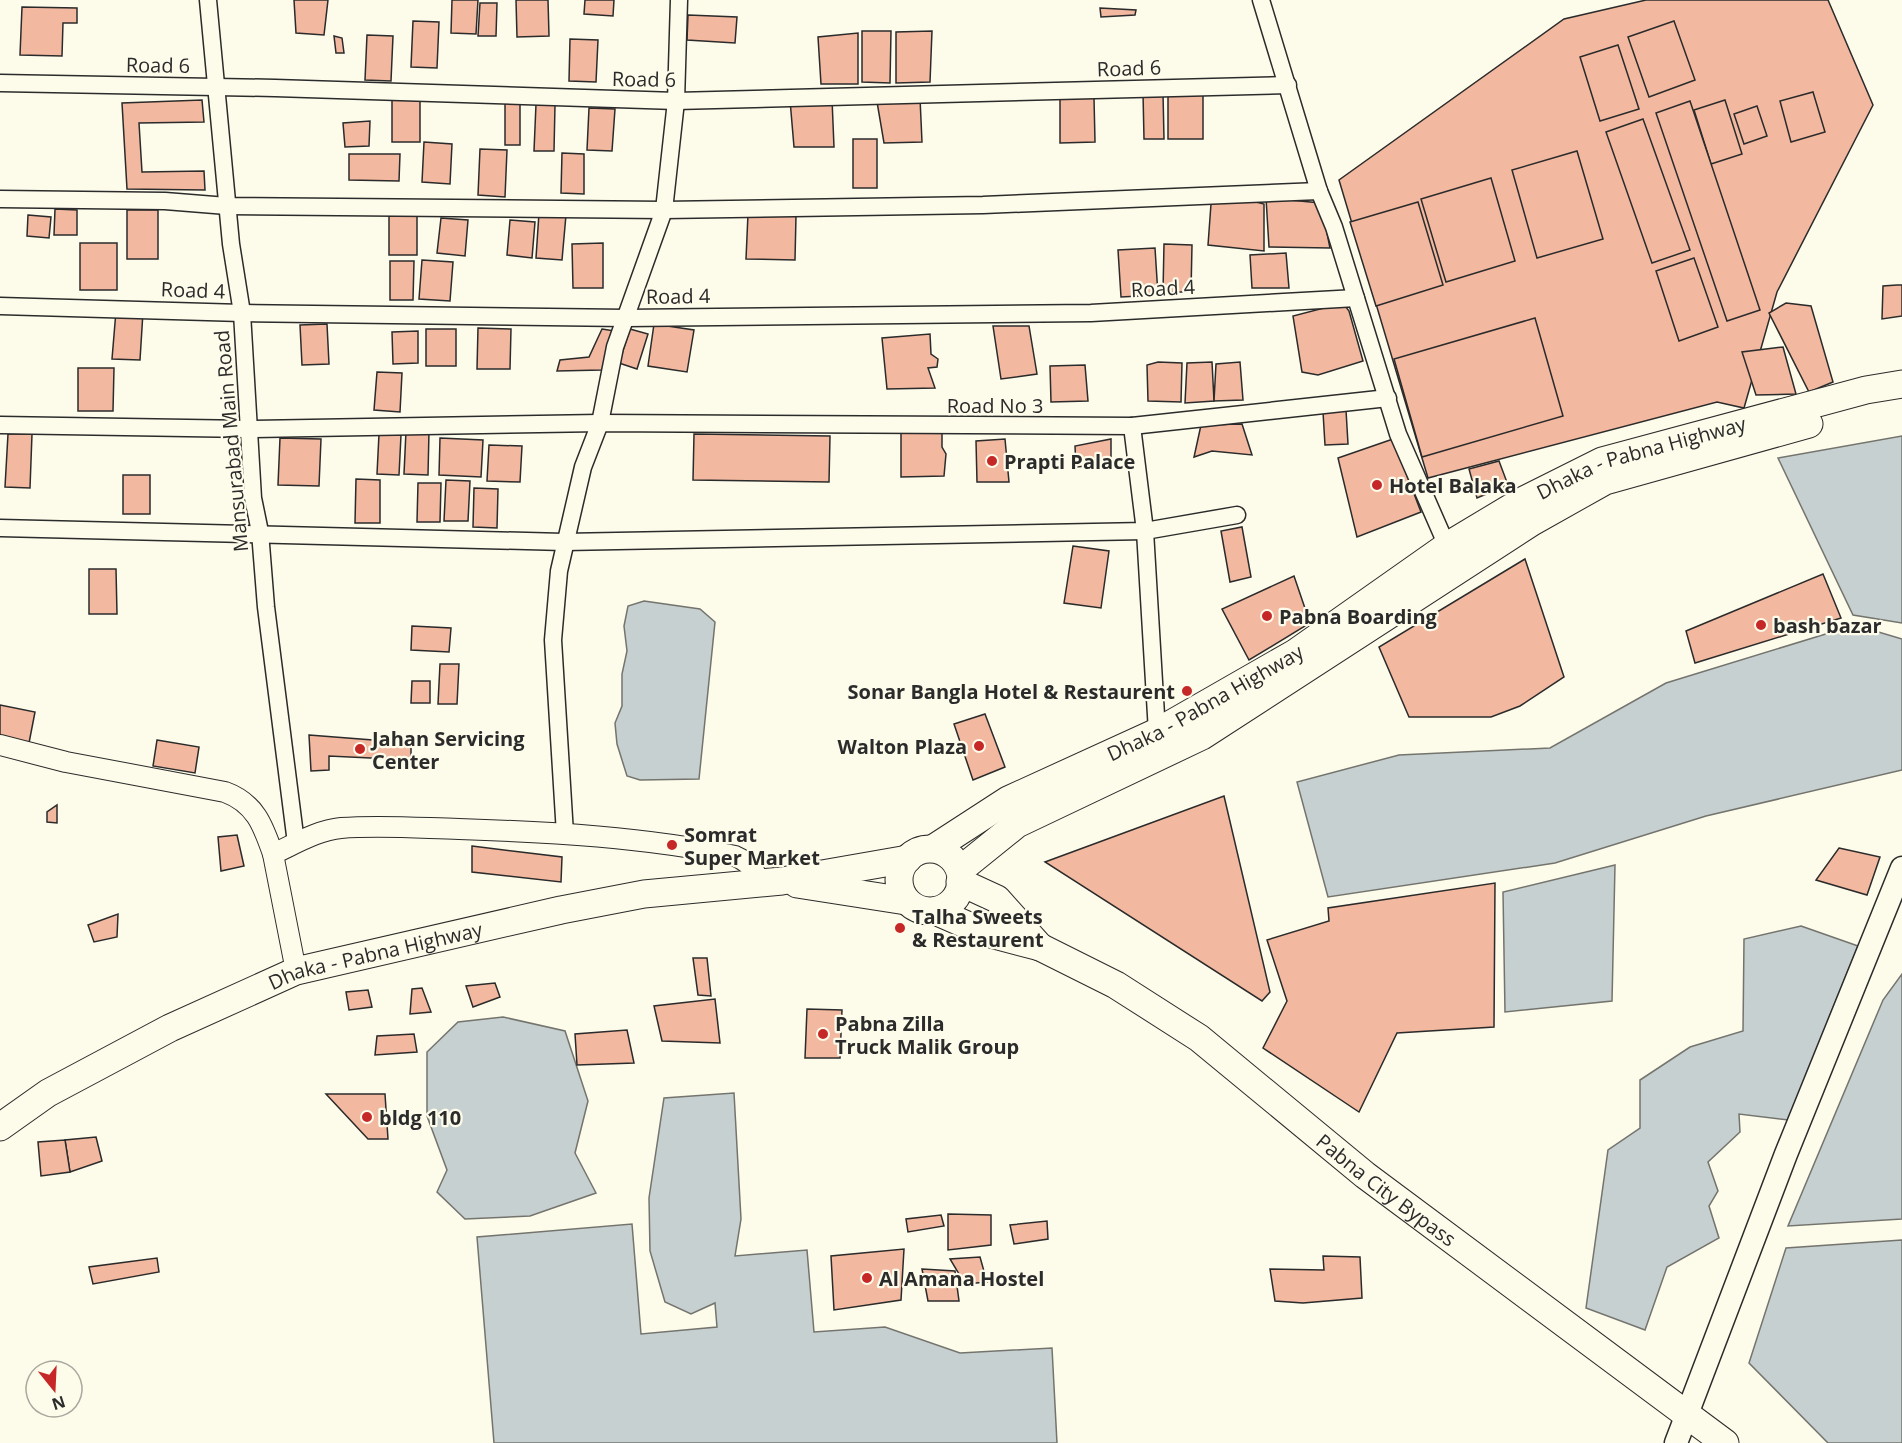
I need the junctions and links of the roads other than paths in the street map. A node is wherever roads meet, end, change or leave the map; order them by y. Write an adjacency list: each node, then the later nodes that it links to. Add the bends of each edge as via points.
1 (208, 0): 6 (street, Mansurabad Main Road)
2 (679, 0): 7 (street)
3 (1261, 0): 5 (street)
4 (0, 83): 6 (street, Road 6)
5 (1288, 84): 7 (street, Road 6); 8 (street)
6 (218, 87): 7 (street, Road 6); 10 (street, Mansurabad Main Road)
7 (676, 101): 11 (street)
8 (1319, 191): 11 (street, via 983,205); 12 (street)
9 (0, 199): 10 (street, via 165,201)
10 (227, 206): 11 (street); 14 (street, Mansurabad Main Road)
11 (664, 210): 15 (street)
12 (1356, 298): 15 (street, Road 4, via 1091,313); 17 (street)
13 (0, 306): 14 (street, Road 4)
14 (242, 313): 15 (street, Road 4); 22 (street, Mansurabad Main Road)
15 (626, 318): 19 (street, via 615,347)
16 (1902, 384): 23 (highway, Dhaka - Pabna Highway, via 1866,390)
17 (1388, 399): 21 (street, Road No 3); 29 (street, via 1398,434)
18 (1902, 402): 23 (highway, Dhaka - Pabna Highway)
19 (600, 423): 21 (street, Road No 3); 22 (street, Road No 3); 28 (street, via 583,467)
20 (0, 425): 22 (street, Road No 3)
21 (1132, 426): 26 (street)
22 (249, 429): 27 (street, Mansurabad Main Road, via 253,498)
23 (1604, 471): 29 (highway, Dhaka - Pabna Highway, via 1522,501); 30 (highway, Dhaka - Pabna Highway, via 1532,522)
24 (1237, 515): 26 (street)
25 (0, 528): 27 (street)
26 (1144, 531): 28 (street); 31 (street)
27 (260, 532): 28 (street); 35 (street, Mansurabad Main Road)
28 (564, 542): 34 (street, via 553,640)
29 (1447, 546): 30 (highway, Dhaka - Pabna Highway)
30 (1352, 627): 31 (highway, Dhaka - Pabna Highway, via 1295,653); 33 (highway, Dhaka - Pabna Highway, via 1202,736)
31 (1157, 732): 33 (highway, Dhaka - Pabna Highway)
32 (0, 745): 37 (street, via 66,762 225,792 240,798 261,819)
33 (1013, 812): 36 (highway, Dhaka - Pabna Highway); 40 (highway, Dhaka - Pabna Highway)
34 (565, 834): 35 (street, via 340,828); 41 (street, via 735,856)
35 (296, 843): 37 (street)
36 (934, 848): 38 (highway); 40 (highway, via 947,854)
37 (273, 854): 45 (street)
38 (908, 860): 41 (highway, Dhaka - Pabna Highway); 42 (highway, via 901,873)
39 (1902, 868): 47 (main road, via 1786,1154)
40 (960, 876): 43 (highway, via 953,900); 44 (highway, Pabna City Bypass, via 997,899)
41 (771, 881): 42 (highway, Dhaka - Pabna Highway); 45 (highway, Dhaka - Pabna Highway, via 644,894)
42 (906, 901): 43 (highway, via 915,908)
43 (934, 911): 44 (highway, Pabna City Bypass, via 983,932)
44 (1040, 947): 47 (highway, Pabna City Bypass, via 1116,985 1199,1038 1365,1175)
45 (296, 971): 46 (highway, Dhaka - Pabna Highway, via 170,1028 48,1093)
46 (0, 1127)
47 (1688, 1414): 48 (main road); 49 (highway, Pabna City Bypass)
48 (1676, 1443)
49 (1725, 1443)

